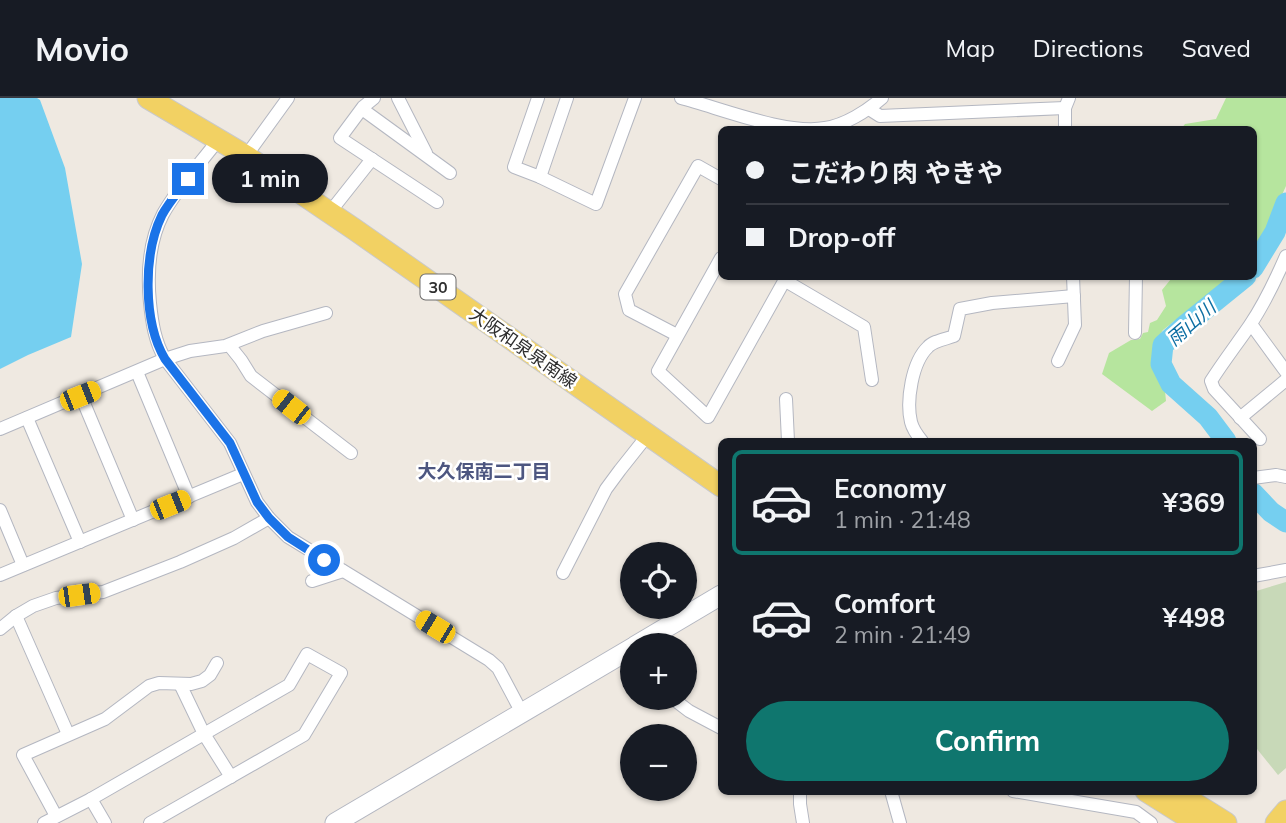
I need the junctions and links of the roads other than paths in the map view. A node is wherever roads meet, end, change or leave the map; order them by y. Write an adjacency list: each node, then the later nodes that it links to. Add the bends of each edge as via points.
1 (148, 98): 17 (main road, 大阪和泉泉南線 / 30)
2 (288, 98): 18 (street)
3 (374, 98): 12 (street)
4 (397, 98): 19 (street)
5 (538, 98): 22 (street, via 514,167)
6 (567, 98): 22 (street)
7 (635, 98): 22 (street, via 596,204)
8 (681, 98): 10 (street)
9 (882, 98): 13 (street)
10 (700, 100): 14 (street)
11 (1067, 103): 13 (street, via 880,116); 16 (street)
12 (362, 109): 19 (street); 20 (street, via 340,138)
13 (869, 109): 15 (street)
14 (782, 126)
15 (830, 126)
16 (1065, 126)
17 (218, 140): 18 (main road, 大阪和泉泉南線 / 30); 39 (street, via 162,215 148,263 152,322)
18 (246, 156): 25 (main road, 大阪和泉泉南線 / 30)
19 (428, 157): 21 (street)
20 (372, 159): 24 (street); 25 (street)
21 (450, 173)
22 (540, 177)
23 (718, 177): 37 (street, via 698,166 625,294 629,310)
24 (437, 202)
25 (330, 212): 50 (main road, 大阪和泉泉南線 / 30)
26 (1286, 256): 28 (street)
27 (718, 263): 37 (street)
28 (1283, 277): 35 (street)
29 (784, 280): 37 (street, via 708,417 658,371)
30 (787, 280): 43 (street, via 864,327)
31 (1073, 280): 33 (street)
32 (1136, 280): 36 (street)
33 (1074, 296): 40 (street, via 1075,325); 52 (street, via 960,309 954,336 929,345 915,366 910,420)
34 (327, 313): 38 (street)
35 (1251, 324): 41 (street); 48 (street, via 1211,381)
36 (1135, 333)
37 (677, 335)
38 (229, 345): 39 (street); 54 (street, via 251,376)
39 (165, 359): 42 (street); 55 (street, via 230,443)
40 (1058, 361)
41 (1286, 372)
42 (137, 373): 45 (street); 59 (street)
43 (872, 380)
44 (1286, 380): 48 (street)
45 (80, 396): 47 (street); 62 (street)
46 (786, 399): 51 (street)
47 (27, 418): 49 (street); 63 (street)
48 (1240, 418): 53 (street)
49 (0, 429)
50 (647, 436): 58 (main road, 大阪和泉泉南線 / 30); 67 (street, via 606,489)
51 (788, 438)
52 (920, 438)
53 (1259, 439)
54 (351, 453)
55 (243, 474): 59 (street); 61 (street)
56 (1257, 477): 57 (street)
57 (1286, 477)
58 (718, 484)
59 (189, 497): 62 (street)
60 (0, 510): 64 (street)
61 (269, 518): 66 (street, via 288,537); 72 (street, via 234,538 129,582 103,592 56,598)
62 (133, 520): 63 (street)
63 (80, 542): 64 (street)
64 (23, 565): 68 (street)
65 (1286, 570): 69 (street)
66 (343, 571): 70 (street); 79 (street, via 489,660)
67 (563, 573)
68 (0, 575)
69 (1257, 575)
70 (312, 581)
71 (718, 597): 74 (street)
72 (16, 616): 73 (street); 81 (street)
73 (0, 629)
74 (659, 633)
75 (620, 656): 79 (street)
76 (217, 663): 77 (street, via 202,681)
77 (180, 684): 81 (street, via 149,686 105,719); 82 (street)
78 (688, 710): 80 (street)
79 (522, 713): 95 (street)
80 (718, 726)
81 (68, 734): 91 (street, via 23,755)
82 (204, 734): 83 (street); 83 (street, via 289,685 307,654 341,673 304,735); 89 (street)
83 (231, 777): 94 (street)
84 (800, 795): 96 (street)
85 (892, 795): 97 (street)
86 (1152, 795): 99 (main road)
87 (1181, 795): 100 (main road)
88 (1070, 796): 98 (street, via 1136,812)
89 (91, 799): 91 (street); 93 (street)
90 (1286, 811): 101 (main road)
91 (56, 816): 92 (street)
92 (44, 823)
93 (105, 823)
94 (150, 823)
95 (335, 823)
96 (803, 823)
97 (900, 823)
98 (1151, 823)
99 (1196, 823)
100 (1226, 823)
101 (1276, 823)

